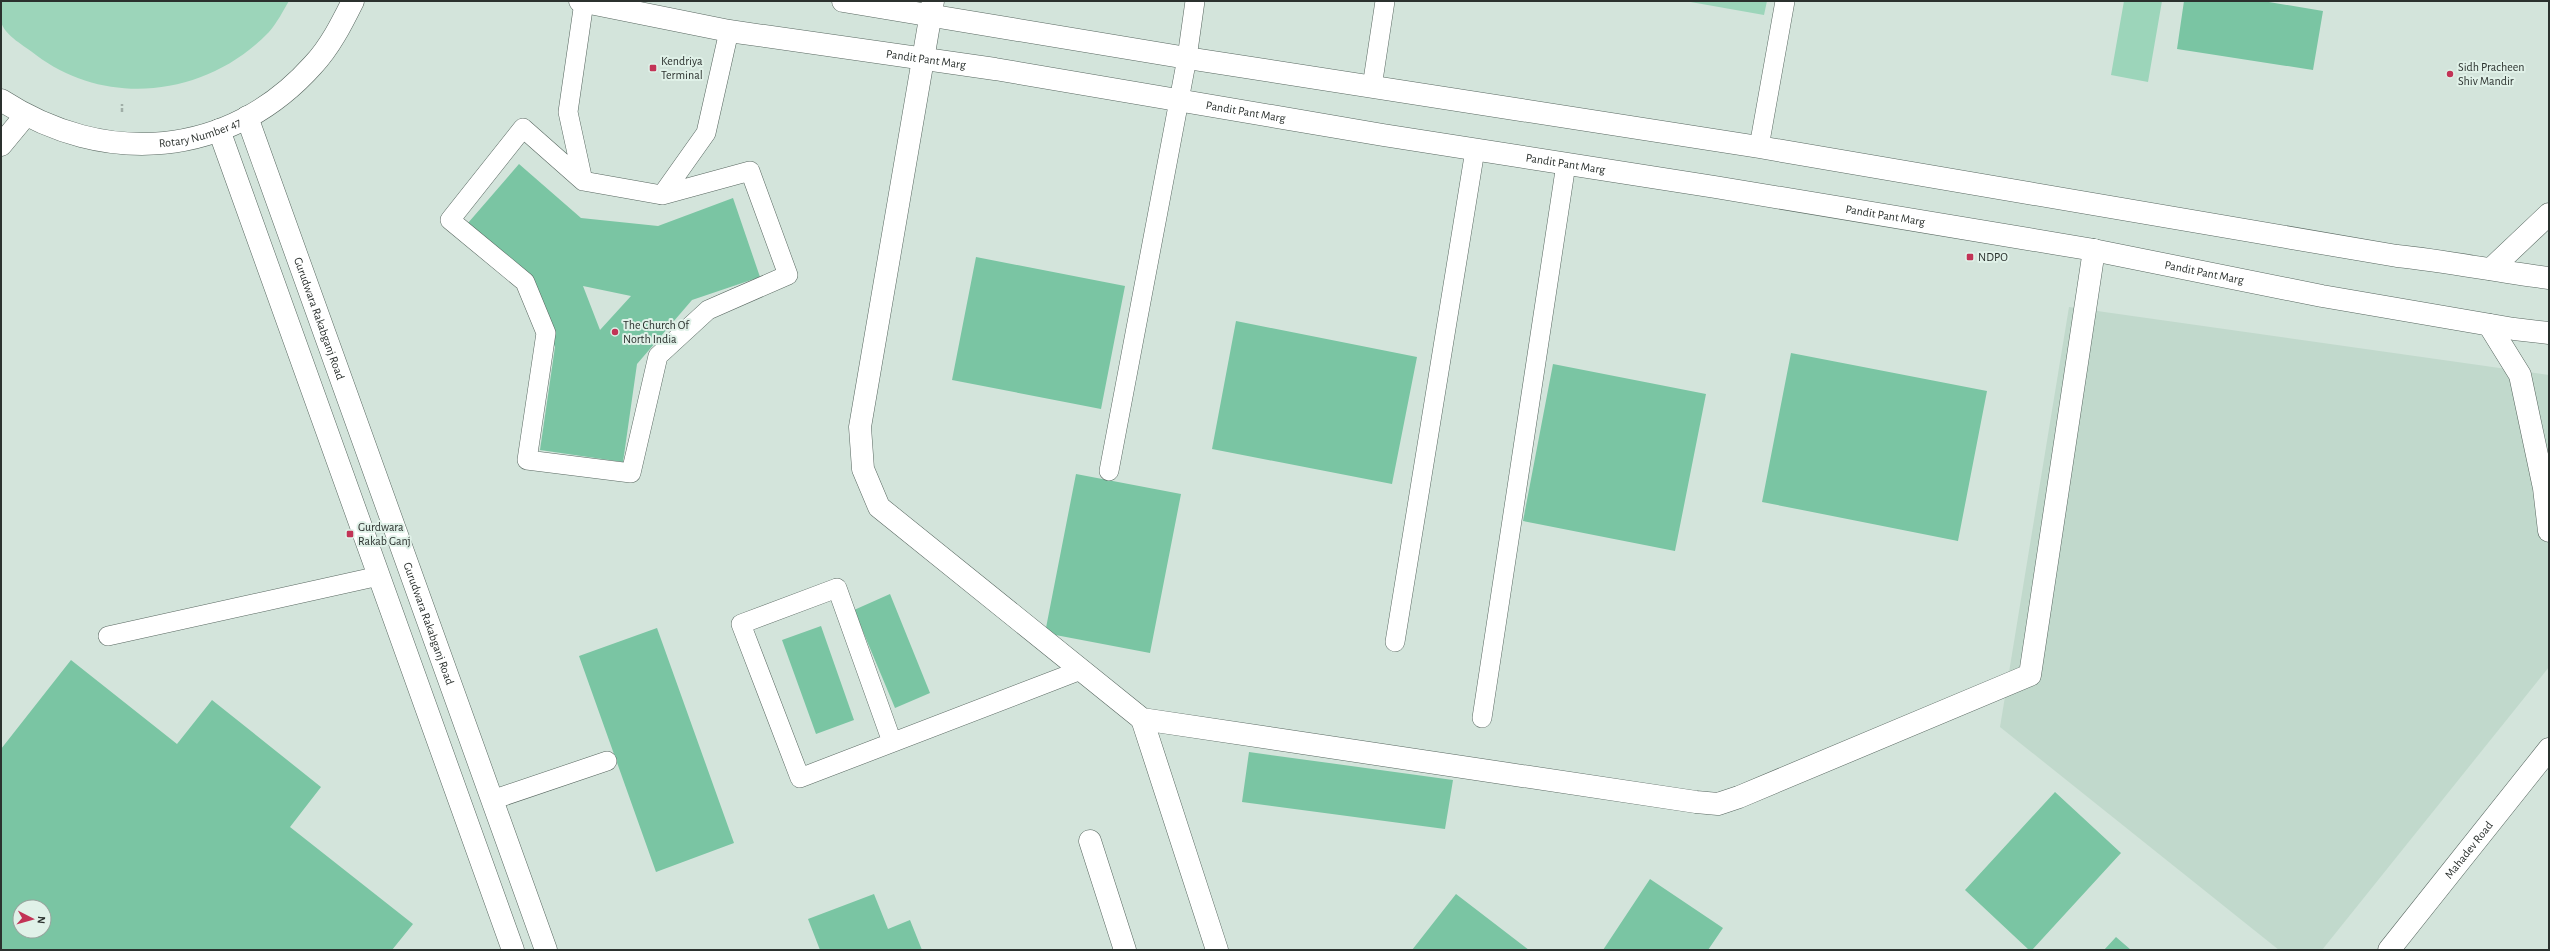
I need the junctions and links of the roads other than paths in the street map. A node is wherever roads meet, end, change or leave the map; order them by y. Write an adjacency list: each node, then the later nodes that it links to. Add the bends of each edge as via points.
1 (353, 1): 15 (street, Rotary Number 47, via 336,33 314,65 286,92)
2 (582, 1): 8 (street, Pandit Pant Marg); 21 (lane, via 568,112)
3 (843, 1): 7 (street)
4 (1195, 1): 9 (lane)
5 (1385, 1): 11 (lane)
6 (1785, 1): 18 (lane)
7 (932, 9): 9 (street); 10 (street)
8 (729, 31): 10 (street, Pandit Pant Marg); 22 (lane, via 706,134)
9 (1188, 58): 11 (street); 13 (lane)
10 (922, 60): 13 (street, Pandit Pant Marg, via 995,69); 34 (street, via 860,427 863,469 879,507)
11 (1372, 87): 18 (street)
12 (1, 100): 14 (street, Rotary Number 47)
13 (1179, 100): 19 (street, Pandit Pant Marg); 29 (lane)
14 (25, 116): 16 (street, Rotary Number 47, via 81,138 121,144 154,144 188,139); 17 (street)
15 (247, 117): 16 (street, Rotary Number 47); 40 (street, Gurudwara Rakabganj Road)
16 (219, 130): 31 (street)
17 (1, 145)
18 (1759, 147): 25 (street, via 2397,256)
19 (1475, 150): 20 (street, Pandit Pant Marg); 33 (lane)
20 (1566, 164): 24 (street, Pandit Pant Marg); 35 (lane)
21 (583, 181): 22 (lane); 22 (lane, via 523,128 450,220 525,282 546,333 527,460 631,473 658,356 708,310 788,275 750,171)
22 (662, 195)
23 (2549, 214): 25 (street)
24 (2094, 250): 27 (street, Pandit Pant Marg, via 2322,296); 36 (street, via 2030,675 1739,798 1718,804)
25 (2491, 269): 26 (street)
26 (2549, 278)
27 (2489, 325): 28 (street, Pandit Pant Marg); 30 (street, via 2520,375 2544,488)
28 (2549, 333)
29 (1109, 471)
30 (2549, 532)
31 (379, 576): 32 (lane); 42 (street)
32 (108, 636)
33 (1396, 642)
34 (1081, 670): 36 (street); 37 (lane)
35 (1482, 718)
36 (1142, 719): 45 (street)
37 (892, 742): 37 (lane, via 837,588 741,624 800,778)
38 (2549, 749): 46 (street, Mahadev Road)
39 (607, 761): 40 (lane)
40 (492, 800): 43 (street, Gurudwara Rakabganj Road)
41 (1090, 841): 44 (street)
42 (513, 950)
43 (546, 950)
44 (1125, 950)
45 (1217, 950)
46 (2389, 950)

